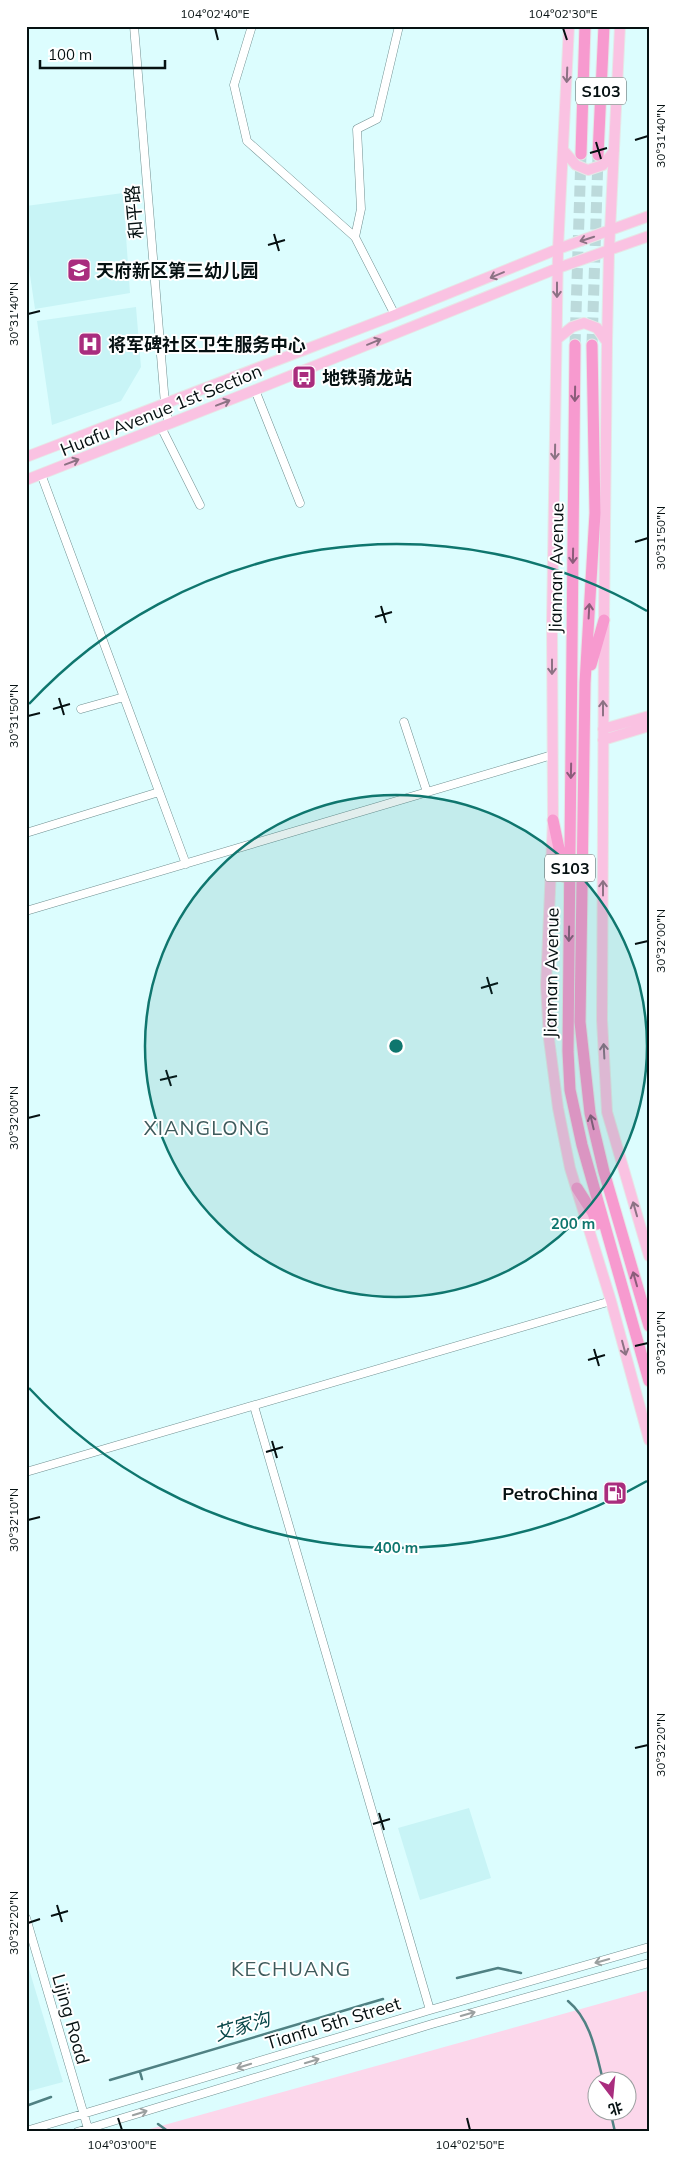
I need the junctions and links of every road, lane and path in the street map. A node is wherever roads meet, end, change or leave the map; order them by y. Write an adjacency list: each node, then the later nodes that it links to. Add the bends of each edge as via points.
1 (134, 26): 25 (street, 和平路)
2 (252, 26): 15 (street, via 234,85 248,141)
3 (399, 26): 15 (street, via 376,120 357,129 361,209)
4 (569, 26): 8 (main road, one-way to 8)
5 (585, 26): 10 (highway, S103)
6 (604, 26): 11 (highway, S103)
7 (620, 26): 9 (main road)
8 (564, 151): 9 (main road, via 576,165 588,170 603,166); 16 (main road)
9 (614, 151): 13 (main road)
10 (581, 154)
11 (598, 156)
12 (649, 216): 13 (main road)
13 (610, 231): 16 (main road, one-way to 16); 17 (main road)
14 (649, 236): 17 (main road, Huafu Avenue 1st Section)
15 (355, 237): 19 (street)
16 (558, 248): 18 (main road); 19 (main road, one-way to 19)
17 (609, 251): 18 (main road, Huafu Avenue 1st Section); 21 (main road)
18 (558, 268): 20 (main road, one-way to 20); 24 (main road, Huafu Avenue 1st Section, one-way to 18)
19 (395, 315): 25 (main road)
20 (557, 339): 21 (main road, via 572,327 584,323 597,328); 40 (main road, one-way to 40)
21 (608, 342): 32 (main road)
22 (576, 345): 46 (highway, Jiannan Avenue / S103, one-way to 46)
23 (592, 345): 33 (highway, Jiannan Avenue / S103, one-way to 23, via 595,513)
24 (255, 390): 26 (main road, Huafu Avenue 1st Section, one-way to 24); 30 (street)
25 (165, 404): 26 (street, 和平路); 27 (main road)
26 (165, 426): 28 (main road, Huafu Avenue 1st Section, one-way to 26); 31 (street, 和平路)
27 (26, 457)
28 (41, 474): 29 (main road, Huafu Avenue 1st Section); 34 (street)
29 (26, 480)
30 (300, 503)
31 (200, 505)
32 (604, 620): 33 (highway); 39 (main road, one-way to 32)
33 (585, 683): 52 (highway, Jiannan Avenue / S103, one-way to 33, via 596,1143 584,1068 580,1022)
34 (124, 697): 35 (street); 41 (street)
35 (81, 709)
36 (649, 716): 39 (main road)
37 (404, 722): 42 (street)
38 (649, 726): 39 (main road)
39 (603, 735): 49 (main road, one-way to 39, via 607,1112 602,1020)
40 (552, 756): 42 (street); 43 (main road)
41 (159, 792): 44 (street); 45 (street)
42 (427, 792): 45 (street)
43 (553, 820): 46 (highway); 48 (main road, via 546,985 549,1039 558,1108)
44 (26, 833)
45 (186, 864): 47 (street)
46 (570, 898): 51 (highway, Jiannan Avenue / S103, one-way to 51, via 567,1034 570,1090)
47 (26, 911)
48 (577, 1188): 50 (main road); 51 (highway, via 593,1213)
49 (649, 1256)
50 (611, 1301): 54 (street); 55 (main road, one-way to 55)
51 (628, 1309): 53 (highway, Jiannan Avenue / S103)
52 (649, 1326)
53 (649, 1381)
54 (254, 1406): 56 (street); 60 (street)
55 (649, 1440)
56 (26, 1472)
57 (26, 1918): 61 (street, Lijing Road)
58 (649, 1947): 60 (street, Tianfu 5th Street, one-way to 60)
59 (649, 1963): 62 (street, Tianfu 5th Street, one-way to 59, via 432,2024)
60 (430, 2010): 61 (street, Tianfu 5th Street, one-way to 61)
61 (84, 2114): 62 (street, Lijing Road); 63 (street, Tianfu 5th Street)
62 (88, 2130): 64 (street, Tianfu 5th Street)
63 (26, 2131)
64 (77, 2132)

